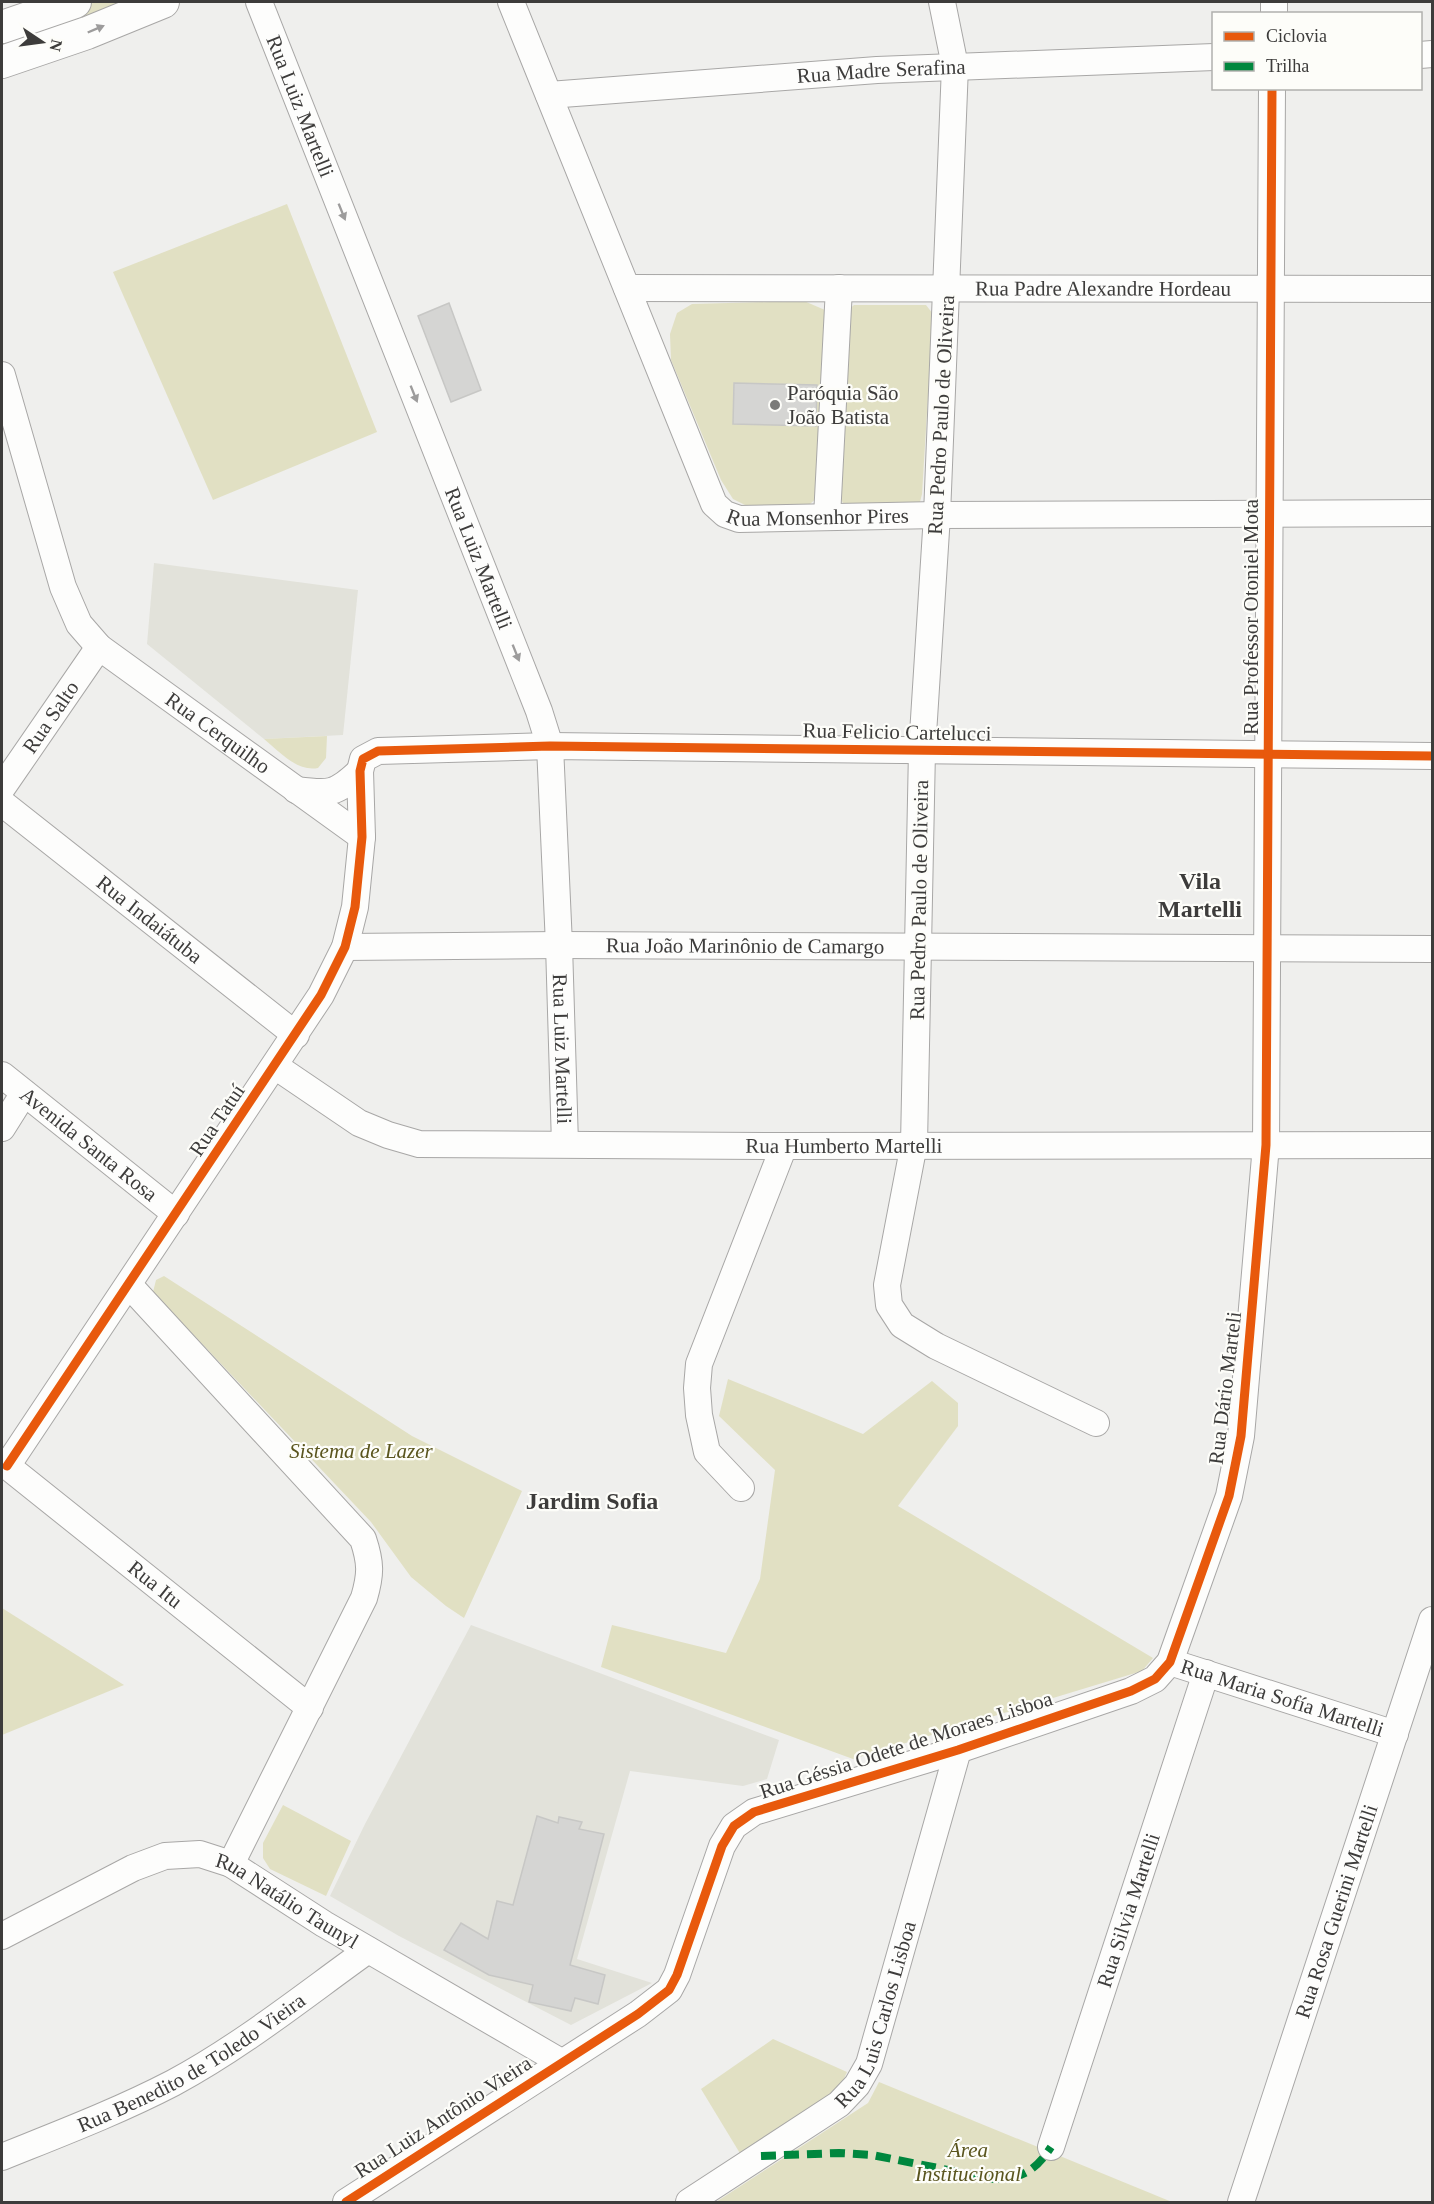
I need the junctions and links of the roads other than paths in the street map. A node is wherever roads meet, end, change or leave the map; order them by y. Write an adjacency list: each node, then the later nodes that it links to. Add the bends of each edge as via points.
1 (75, 2): 6 (main road)
2 (163, 2): 8 (main road, one-way to 2)
3 (259, 2): 23 (street, Rua Luiz Martelli, one-way to 23)
4 (512, 2): 11 (street, Rua Monsenhor Pires)
5 (942, 2): 9 (street, Rua Pedro Paulo de Oliveira)
6 (2, 27)
7 (1212, 57): 9 (street, Rua Madre Serafina)
8 (2, 62)
9 (954, 66): 11 (street, Rua Madre Serafina); 12 (street, Rua Pedro Paulo de Oliveira)
10 (1272, 90): 15 (street, Rua Professor Otoniel Mota)
11 (549, 95): 13 (street, Rua Monsenhor Pires)
12 (947, 287): 14 (street, Rua Padre Alexandre Hordeau); 15 (street, Rua Padre Alexandre Hordeau); 20 (street, Rua Pedro Paulo de Oliveira)
13 (627, 288): 14 (street, Rua Padre Alexandre Hordeau); 21 (street, Rua Monsenhor Pires, via 714,504 739,519)
14 (839, 288): 21 (street)
15 (1271, 289): 16 (street, Rua Padre Alexandre Hordeau); 19 (street, Rua Professor Otoniel Mota)
16 (1432, 289)
17 (2, 375): 22 (street, Rua Cerquilho, via 63,587 79,624)
18 (1432, 513): 19 (street, Rua Monsenhor Pires)
19 (1270, 514): 20 (street, Rua Monsenhor Pires); 25 (street, Rua Professor Otoniel Mota)
20 (937, 515): 21 (street, Rua Monsenhor Pires); 24 (street, Rua Pedro Paulo de Oliveira)
21 (826, 517)
22 (99, 647): 28 (street, Rua Salto); 29 (street, Rua Cerquilho)
23 (550, 746): 24 (street, Rua Felicio Cartelucci); 27 (street, Rua Felicio Cartelucci, via 378,751); 32 (street, Rua Luiz Martelli)
24 (922, 750): 25 (street, Rua Felicio Cartelucci); 34 (street, Rua Pedro Paulo de Oliveira)
25 (1268, 754): 26 (street, Rua Felicio Cartelucci); 35 (street, Rua Professor Otoniel Mota)
26 (1432, 756)
27 (362, 765): 29 (street, via 335,790 324,794); 31 (street, Rua Tatuí)
28 (2, 788)
29 (296, 790): 31 (street, Rua Cerquilho)
30 (2, 803): 37 (street, Rua Indaiátuba)
31 (362, 837): 33 (street, Rua Tatuí, via 355,907)
32 (559, 945): 33 (street, Rua João Marinônio de Camargo); 34 (street, Rua João Marinônio de Camargo); 42 (street, Rua Luiz Martelli)
33 (345, 947): 37 (street, Rua Tatuí)
34 (918, 947): 35 (street, Rua João Marinônio de Camargo); 43 (street, Rua Pedro Paulo de Oliveira)
35 (1267, 948): 36 (street, Rua João Marinônio de Camargo); 44 (street, Rua Professor Otoniel Mota)
36 (1432, 949)
37 (296, 1035): 38 (street, Rua Tatuí)
38 (275, 1066): 42 (street, Rua Humberto Martelli, via 358,1123 418,1144); 47 (street, Rua Tatuí)
39 (2, 1075): 40 (street, Avenida Santa Rosa)
40 (24, 1093): 41 (street); 47 (street, Avenida Santa Rosa)
41 (2, 1128)
42 (565, 1144): 46 (street, Rua Humberto Martelli)
43 (914, 1144): 44 (street, Rua Humberto Martelli); 46 (street, Rua Humberto Martelli); 49 (street, Rua Pedro Paulo de Oliveira, via 887,1285 889,1305 902,1325 936,1346)
44 (1266, 1145): 45 (street, Rua Humberto Martelli); 53 (street, Rua Dário Marteli, via 1241,1436 1229,1496)
45 (1432, 1145)
46 (784, 1146): 51 (street, via 699,1364 699,1415 707,1452)
47 (176, 1214): 48 (street, Rua Tatuí)
48 (129, 1285): 50 (street, Rua Tatuí); 55 (street, via 363,1539 370,1577 364,1598)
49 (1096, 1423)
50 (4, 1464): 55 (street, Rua Itu)
51 (741, 1488)
52 (1432, 1620): 56 (street, Rua Rosa Guerini Martelli)
53 (1170, 1662): 54 (street, Rua Maria Sofía Martelli); 57 (street, Rua Géssia Odete de Moraes Lisboa, via 1155,1678 1131,1691)
54 (1206, 1673): 56 (street, Rua Maria Sofía Martelli); 62 (street, Rua Silvia Martelli)
55 (310, 1708): 58 (street)
56 (1395, 1734): 66 (street, Rua Rosa Guerini Martelli)
57 (958, 1750): 61 (street, Rua Géssia Odete de Moraes Lisboa, via 754,1812 734,1826 722,1846 669,1990); 65 (street, Rua Luis Carlos Lisboa, via 869,2064 857,2085 839,2104)
58 (231, 1863): 59 (street, Rua Natálio Taunyl, via 200,1854 165,1856 133,1868); 60 (street, Rua Natálio Taunyl)
59 (2, 1936)
60 (369, 1950): 61 (street, Rua Natálio Taunyl); 63 (street, Rua Benedito de Toledo Vieira, via 225,2052 173,2083 102,2117)
61 (561, 2062): 64 (street, Rua Luiz Antônio Vieira)
62 (1051, 2147)
63 (2, 2157)
64 (346, 2202)
65 (689, 2202)
66 (1241, 2202)

